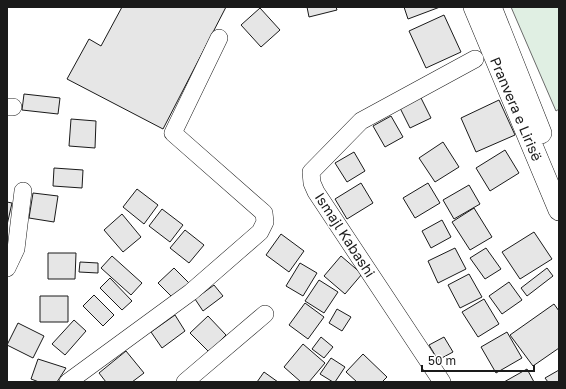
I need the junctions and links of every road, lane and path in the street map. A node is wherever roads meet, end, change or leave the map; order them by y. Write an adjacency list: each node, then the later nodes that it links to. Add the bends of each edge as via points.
1 (474, 7): 7 (main road, Pranvera e Lirisë)
2 (491, 7): 5 (main road, Pranvera e Lirisë)
3 (219, 38): 10 (street, via 173,133 264,213 265,222 260,232 191,292)
4 (475, 59): 12 (street, Ismajl Kabashi, via 361,121 311,172 316,192)
5 (559, 178)
6 (23, 191): 8 (street, via 16,249)
7 (559, 210)
8 (7, 268)
9 (265, 314): 11 (street)
10 (68, 382)
11 (184, 382)
12 (442, 382)

